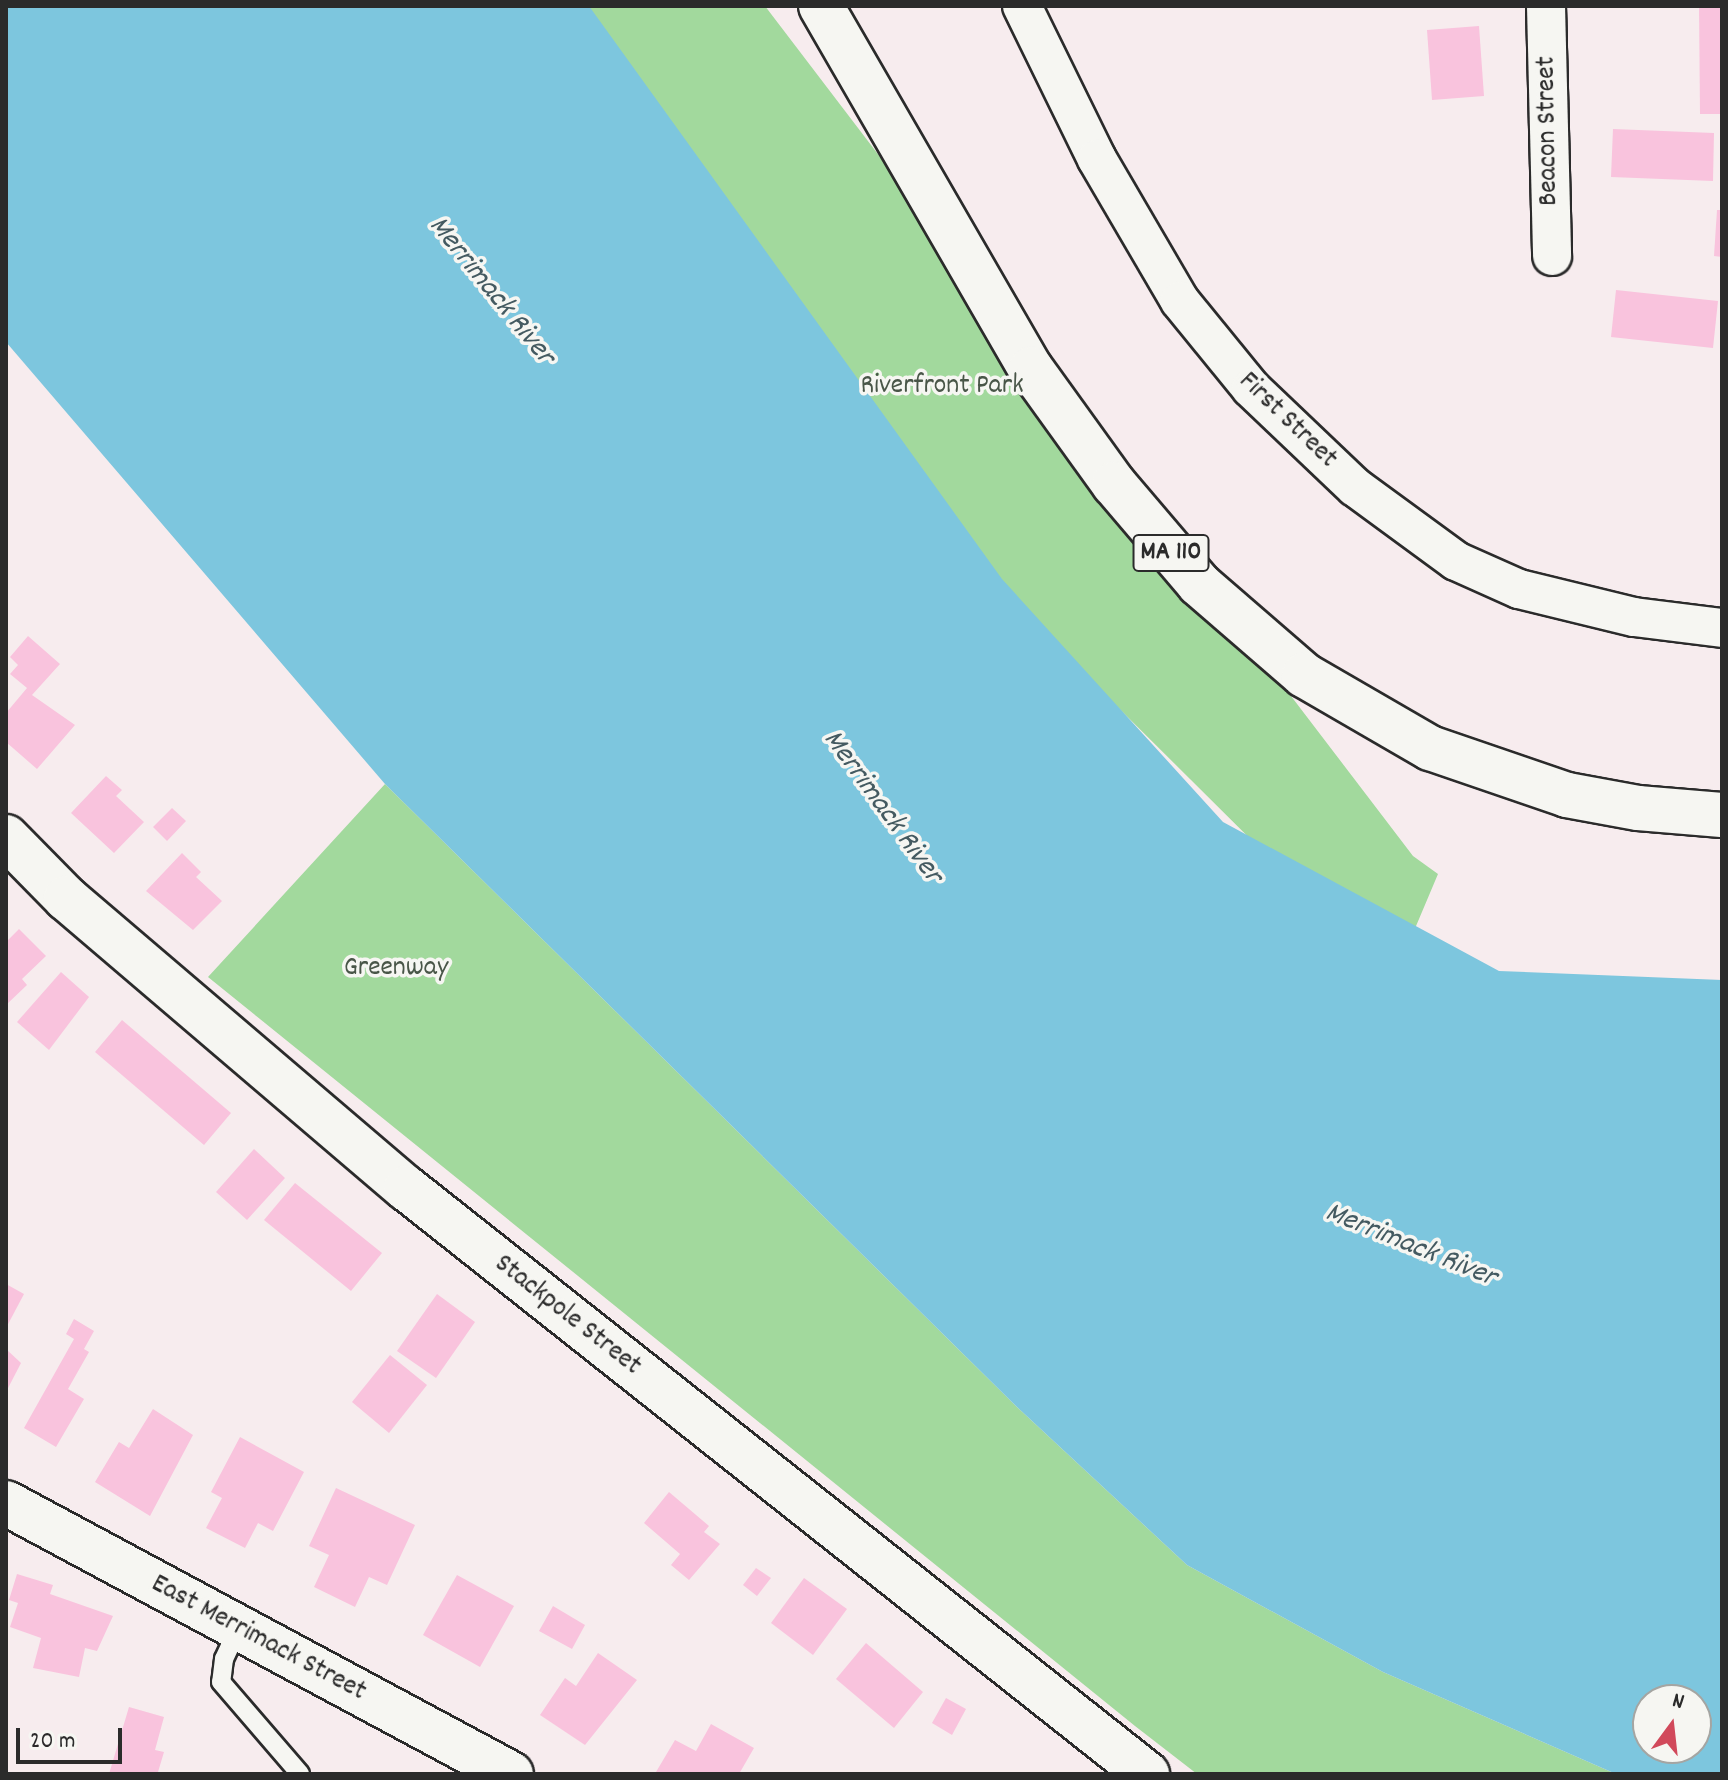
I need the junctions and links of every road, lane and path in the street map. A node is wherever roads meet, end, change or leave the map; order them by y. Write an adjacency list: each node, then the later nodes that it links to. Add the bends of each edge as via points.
1 (1022, 6): 5 (street, First Street, via 1097,159 1180,301 1251,388 1355,487 1456,561 1519,589 1634,617)
2 (1546, 6): 4 (street, Beacon Street)
3 (822, 10): 6 (street, MA 110, via 954,244 1069,425 1156,538 1259,637 1362,712 1430,748 1501,775 1638,808)
4 (1552, 256)
5 (1722, 628)
6 (1722, 815)
7 (6, 837): 12 (street, Stackpole Street, via 66,898 406,1188)
8 (6, 1503): 9 (street, East Merrimack Street)
9 (238, 1629): 10 (lane, via 224,1659 221,1682); 11 (street, East Merrimack Street)
10 (300, 1774)
11 (511, 1774)
12 (1147, 1774)

